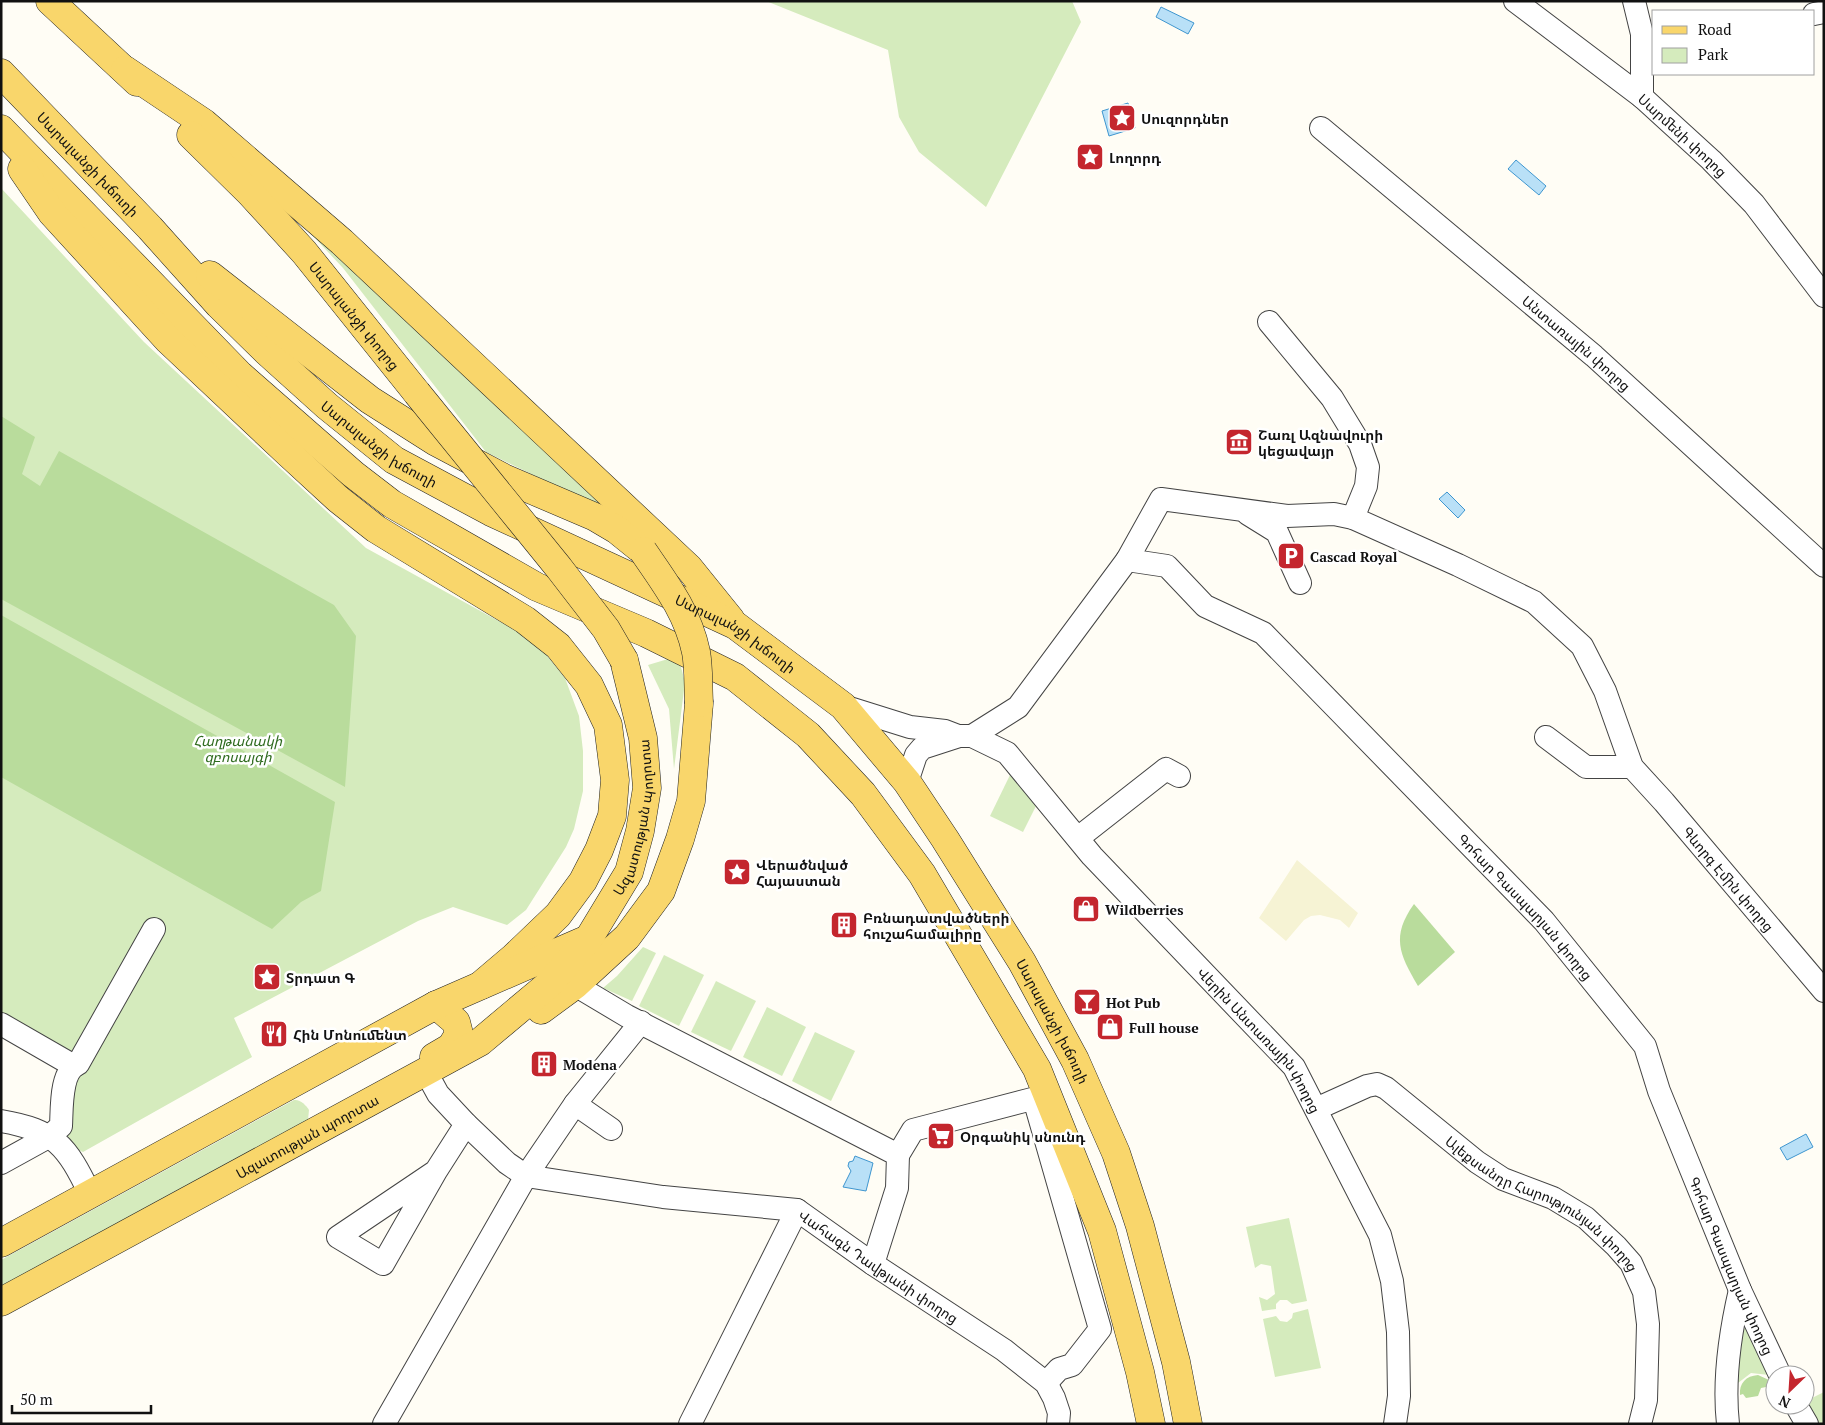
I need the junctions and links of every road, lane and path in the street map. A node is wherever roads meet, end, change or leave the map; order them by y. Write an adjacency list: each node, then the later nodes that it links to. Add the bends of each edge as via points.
1 (50, 1): 4 (main road, Սարալանջի փողոց)
2 (1514, 1): 6 (street, Սարմենի փողոց)
3 (1634, 1): 6 (street, via 1642,34)
4 (125, 70): 18 (main road, via 204,124 342,242 689,568); 19 (main road, Սարալանջի փողոց, bridge, via 250,193 304,252 559,568 606,629)
5 (1, 73): 10 (main road, Սարալանջի խճուղի)
6 (1642, 97): 11 (street, Սարմենի փողոց, via 1754,204)
7 (1321, 128): 16 (street, Անտառային փողոց, via 1594,356)
8 (1, 129): 57 (main road, via 240,375 392,504 537,587 646,633 735,677 808,735 868,801 922,874 1037,1069 1102,1231)
9 (1, 139): 29 (main road, via 52,213 168,340 288,453 338,499 376,528 525,620 558,646 589,685 608,725 615,780 612,816 584,881 558,915)
10 (150, 228): 18 (main road, Սարալանջի խճուղի, via 219,305 266,351 394,460 491,512); 30 (main road, bridge, via 370,400 436,442 496,474 617,530 643,551 677,600 696,653 698,702 691,801 661,891 627,937)
11 (1824, 296)
12 (1269, 322): 14 (street, via 1332,398 1360,444 1368,467 1366,486)
13 (1240, 510): 14 (street, via 1287,516 1334,514); 15 (street, via 1161,499); 17 (street, via 1276,532)
14 (1353, 518): 23 (street, via 1534,602 1582,646 1604,691)
15 (1127, 560): 21 (street, via 1018,707); 53 (street, Գոհար Գասպարյան փողոց, via 1168,566 1205,606 1263,633 1544,921 1645,1046 1659,1091)
16 (1824, 566)
17 (1300, 583)
18 (735, 625): 20 (main road, Սարալանջի խճուղի)
19 (624, 660): 28 (main road, Ազատության պողոտա, via 643,738 647,788 629,872)
20 (843, 706): 21 (street, Վերին Անտառային փողոց, via 910,727); 25 (main road, Սարալանջի խճուղի)
21 (965, 736): 25 (street, via 922,748 916,755); 26 (street, Վերին Անտառային փողոց, via 1006,753)
22 (1546, 737): 23 (street, via 1586,767)
23 (1632, 767): 31 (street, Գևորգ Էմին փողոց)
24 (1179, 776): 26 (street, via 1166,769)
25 (907, 782): 55 (main road, Սարալանջի խճուղի, via 1022,962 1075,1060 1116,1153 1140,1226)
26 (1078, 838): 40 (street, Վերին Անտառային փողոց, via 1294,1067)
27 (154, 929): 36 (street)
28 (589, 938): 29 (main road); 35 (main road, Ազատության պողոտա, via 548,984)
29 (481, 985): 32 (main road)
30 (575, 985): 33 (street); 35 (main road, via 542,1009)
31 (1824, 991)
32 (436, 1005): 38 (main road, via 456,1022 459,1034 451,1048 381,1088); 49 (main road)
33 (641, 1022): 39 (street); 45 (street)
34 (1, 1024): 36 (street)
35 (480, 1042): 37 (main road, Ազատության պողոտա)
36 (74, 1066): 44 (street, via 65,1080 61,1126)
37 (426, 1072): 38 (main road, Ազատության պողոտա); 42 (street, via 438,1094)
38 (368, 1103): 54 (main road, Ազատության պողոտա)
39 (576, 1104): 43 (street); 48 (street)
40 (1316, 1109): 64 (street, Վերին Անտառային փողոց, via 1380,1235 1392,1280 1398,1332 1399,1396); 65 (street, Ալեքսանդր Հարությունյան փողոց, via 1367,1086 1377,1084 1386,1088 1478,1162 1503,1179 1553,1198 1586,1218 1616,1246 1631,1263 1644,1292 1648,1334 1646,1400)
41 (1, 1121): 44 (street)
42 (466, 1124): 47 (street); 48 (street, via 507,1163)
43 (611, 1129)
44 (50, 1136): 46 (street); 49 (street, via 72,1160)
45 (898, 1156): 52 (street, via 897,1188); 58 (street, via 913,1130 1034,1099 1100,1329 1072,1365 1058,1369)
46 (1, 1163)
47 (436, 1171)
48 (526, 1176): 50 (street, via 664,1197); 59 (street)
49 (90, 1194): 51 (main road)
50 (797, 1210): 52 (street, Վահագն Դավթյանի փողոց); 60 (street, Վահագն Դավթյանի փողոց)
51 (1, 1243)
52 (873, 1264): 58 (street, Վահագն Դավթյանի փողոց, via 1004,1350)
53 (1740, 1290): 56 (street, Գոհար Գասպարյան փողոց); 66 (street, via 1730,1336)
54 (1, 1302)
55 (1176, 1362): 57 (main road); 63 (main road, Սարալանջի խճուղի)
56 (1775, 1365)
57 (1140, 1372): 62 (main road)
58 (1046, 1383): 61 (street, Վահագն Դավթյանի փողոց, via 1059,1413)
59 (384, 1424)
60 (690, 1424)
61 (1058, 1424)
62 (1151, 1424)
63 (1188, 1424)
64 (1395, 1424)
65 (1640, 1424)
66 (1728, 1424)

